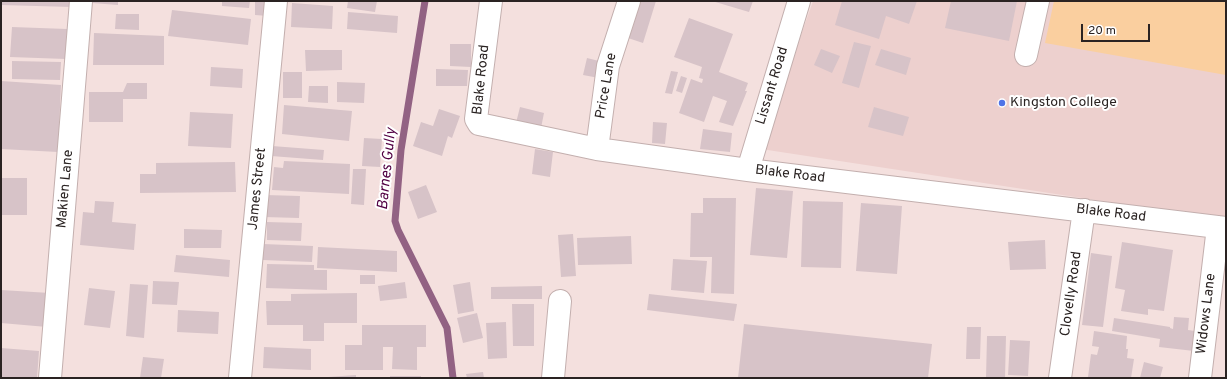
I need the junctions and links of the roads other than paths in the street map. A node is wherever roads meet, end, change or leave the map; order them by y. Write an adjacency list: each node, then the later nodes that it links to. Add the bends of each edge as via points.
1 (81, 1): 13 (street, Makien Lane)
2 (276, 1): 14 (street, James Street)
3 (491, 1): 8 (street, Blake Road, via 476,119 479,124)
4 (629, 1): 8 (street, Price Lane, via 608,66)
5 (799, 1): 9 (street, Lissant Road)
6 (1038, 1): 7 (street)
7 (1026, 55)
8 (597, 149): 9 (street, Blake Road)
9 (748, 170): 10 (street, Blake Road)
10 (1084, 210): 11 (street, Blake Road); 16 (street, Clovelly Road)
11 (1222, 227): 17 (street, Widows Lane)
12 (560, 301): 15 (street)
13 (50, 378)
14 (240, 378)
15 (554, 378)
16 (1060, 378)
17 (1200, 378)

